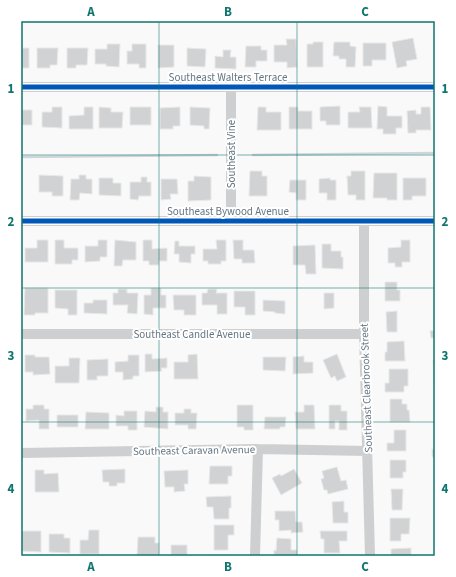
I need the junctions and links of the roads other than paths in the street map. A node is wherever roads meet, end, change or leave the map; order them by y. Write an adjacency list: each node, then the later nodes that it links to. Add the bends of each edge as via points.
1 (21, 87): 3 (street, Southeast Walters Terrace)
2 (435, 87): 3 (street, Southeast Walters Terrace)
3 (231, 88): 5 (street, Southeast Vine)
4 (21, 221): 5 (street, Southeast Bywood Avenue)
5 (231, 221): 6 (street, Southeast Bywood Avenue)
6 (364, 221): 7 (street, Southeast Bywood Avenue); 9 (street, Southeast Clearbrook Street)
7 (435, 221)
8 (21, 334): 9 (street, Southeast Candle Avenue)
9 (364, 334): 11 (street, Southeast Clearbrook Street)
10 (258, 450): 11 (street, Southeast Caravan Avenue); 12 (street, Southeast Caravan Avenue); 13 (street)
11 (368, 451): 14 (street, Southeast Clearbrook Street)
12 (21, 453)
13 (255, 556)
14 (370, 556)

